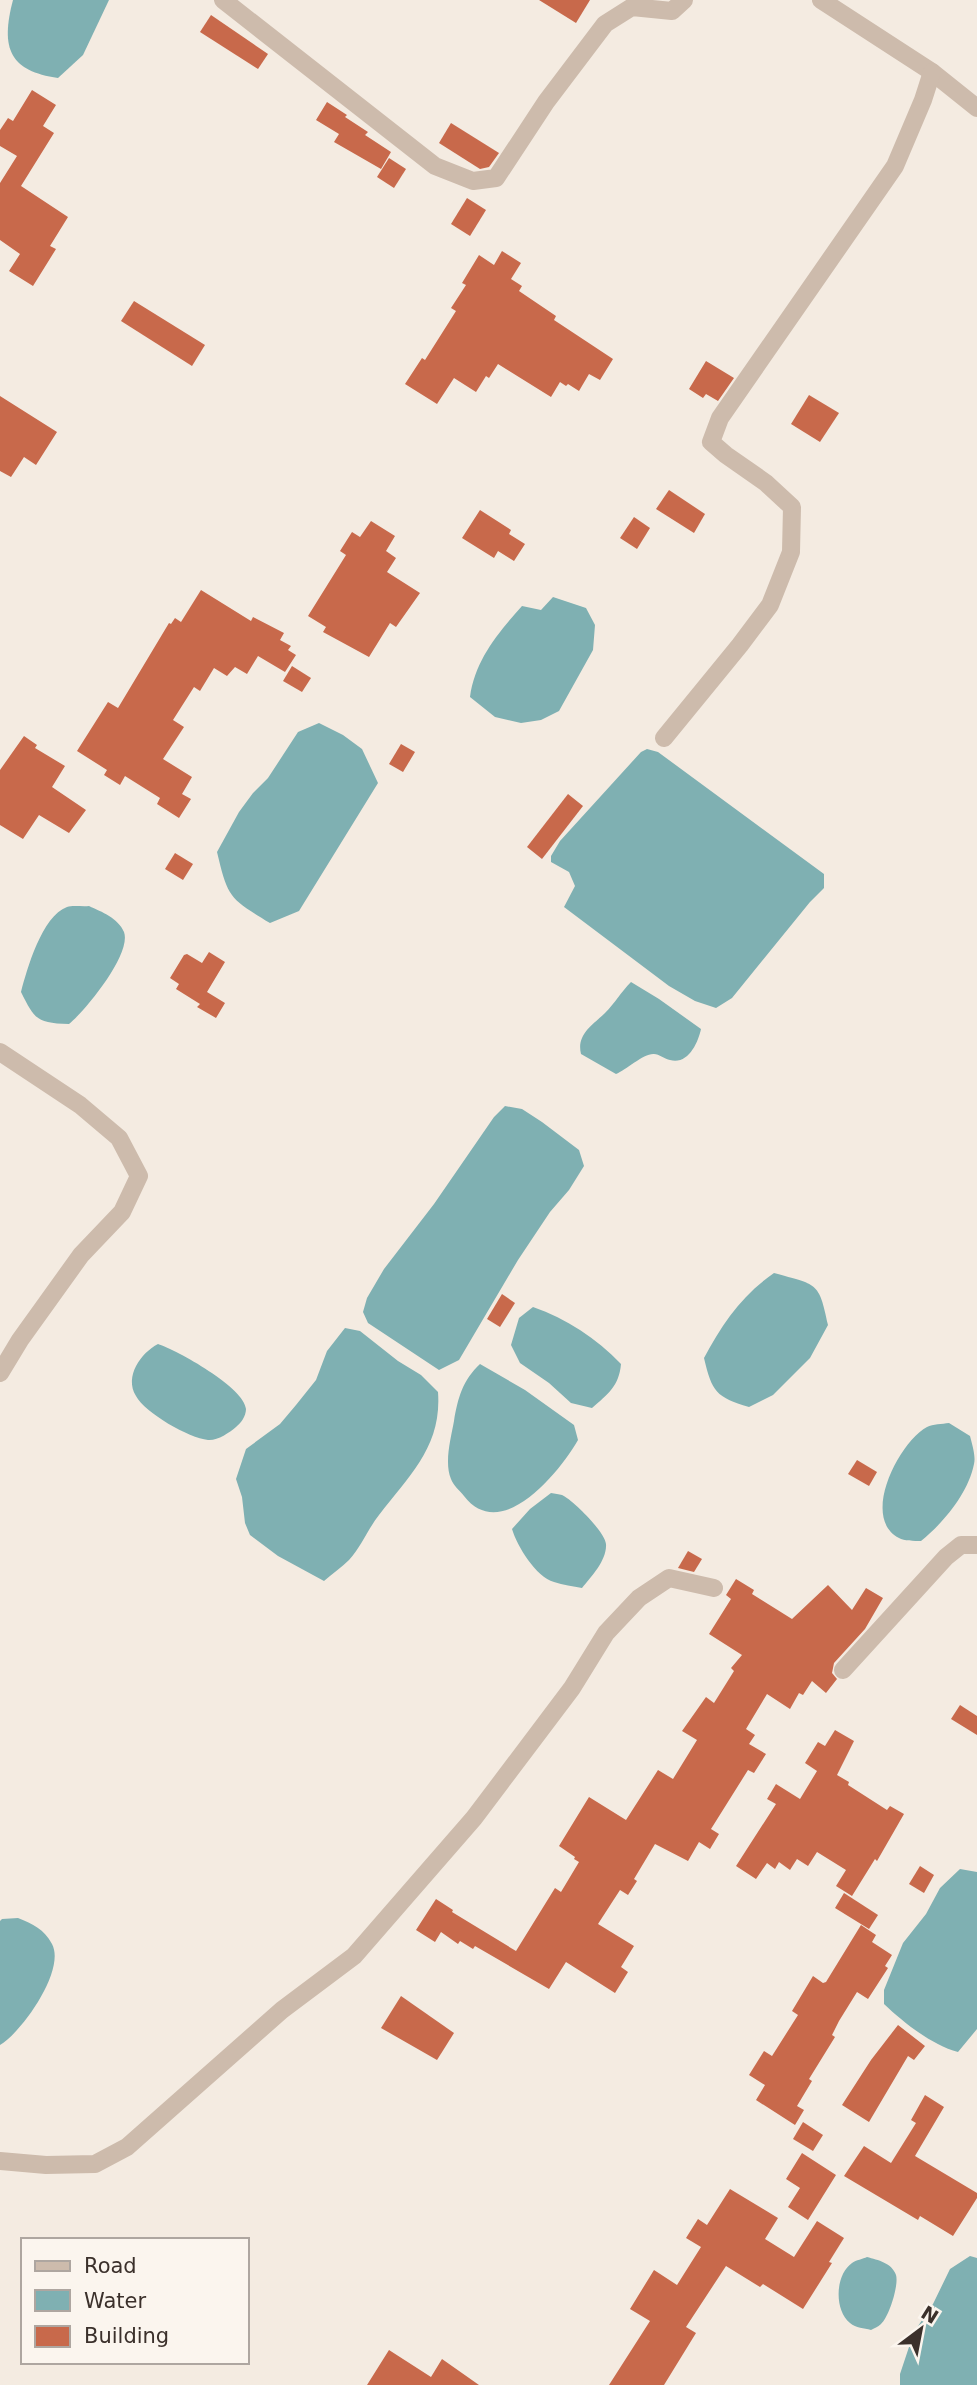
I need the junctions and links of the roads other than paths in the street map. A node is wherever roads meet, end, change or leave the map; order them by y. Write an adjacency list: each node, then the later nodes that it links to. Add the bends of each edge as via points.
1 (223, 0): 2 (street, via 435,166 473,181 496,178 605,24 632,8 672,11)
2 (684, 0)
3 (821, 0): 4 (street)
4 (932, 72): 5 (street); 6 (street, via 895,166 720,418 711,442 792,507 791,552 770,605)
5 (977, 108)
6 (664, 738)
7 (0, 1052): 8 (street, via 80,1105 119,1138 139,1176 122,1212 81,1255)
8 (0, 1373)
9 (977, 1545): 11 (street, via 961,1545 946,1557)
10 (714, 1588): 12 (street, via 669,1578 639,1598 607,1633 572,1688 474,1818 355,1956 282,2010 127,2147 94,2164)
11 (844, 1670)
12 (0, 2161)

